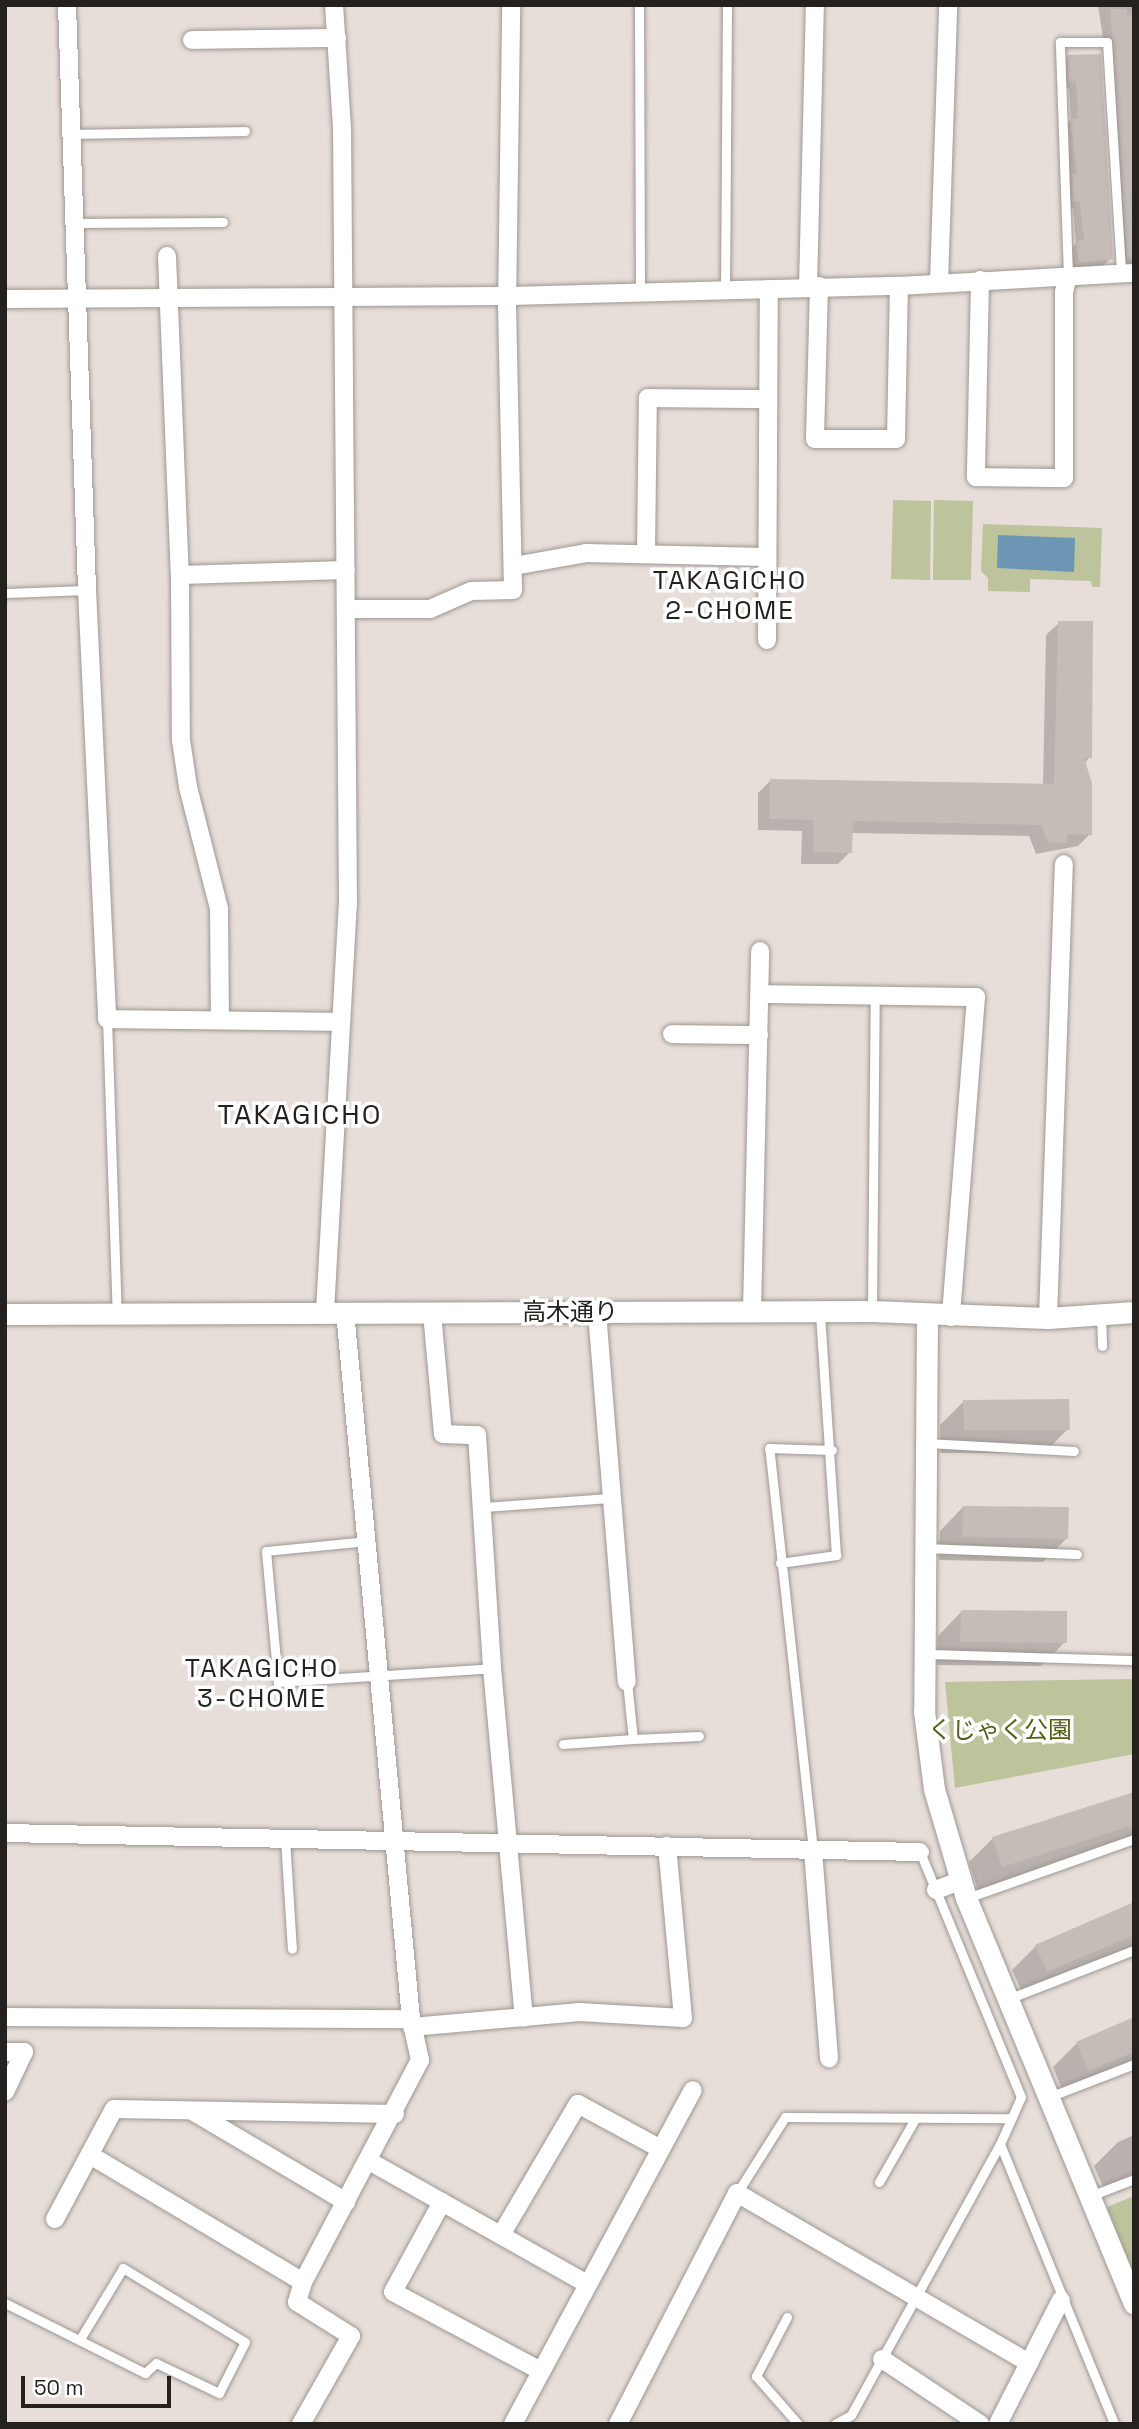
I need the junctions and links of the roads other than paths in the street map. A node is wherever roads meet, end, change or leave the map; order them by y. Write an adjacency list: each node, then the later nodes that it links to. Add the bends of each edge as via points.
1 (67, 5): 11 (street)
2 (334, 5): 8 (street)
3 (511, 5): 27 (street)
4 (639, 5): 23 (lane)
5 (727, 5): 22 (lane)
6 (815, 5): 20 (street)
7 (948, 5): 18 (street)
8 (337, 38): 9 (street, via 223,48); 26 (street, via 342,128)
9 (192, 40)
10 (245, 131): 11 (lane)
11 (72, 134): 13 (street)
12 (222, 222): 13 (lane)
13 (75, 223): 25 (street)
14 (167, 256): 24 (street)
15 (1127, 273): 16 (street); 16 (lane, via 1108,42 1060,42)
16 (1068, 276): 17 (street); 17 (street, via 1064,292 1064,478 976,477)
17 (980, 280): 18 (street)
18 (939, 283): 19 (street)
19 (899, 286): 20 (street); 20 (street, via 896,439 815,439)
20 (813, 287): 21 (street)
21 (769, 289): 22 (street); 29 (street)
22 (725, 291): 23 (street)
23 (639, 293): 27 (street)
24 (168, 295): 25 (street); 26 (street); 34 (street)
25 (78, 296): 28 (street); 35 (street)
26 (340, 296): 27 (street); 33 (street)
27 (510, 296): 32 (street)
28 (5, 299)
29 (768, 399): 30 (street, via 648,398); 31 (street)
30 (646, 552): 31 (street); 32 (street, via 586,553)
31 (766, 557): 38 (street)
32 (514, 566): 37 (street, via 513,590 471,591 430,609)
33 (346, 570): 34 (street); 37 (street)
34 (180, 575): 44 (street, via 181,740 219,909)
35 (87, 590): 36 (lane); 43 (street)
36 (5, 593)
37 (347, 609): 45 (street, via 348,906)
38 (767, 640)
39 (1065, 863): 60 (street)
40 (760, 951): 41 (street)
41 (760, 994): 42 (street); 47 (street)
42 (875, 996): 50 (lane); 59 (street, via 975,997)
43 (107, 1019): 44 (street); 57 (lane)
44 (220, 1019): 45 (street)
45 (341, 1022): 51 (street)
46 (672, 1034): 47 (street)
47 (759, 1035): 48 (street)
48 (752, 1311): 49 (street, 高木通り); 52 (street, 高木通り)
49 (820, 1311): 50 (street, 高木通り); 63 (lane)
50 (872, 1311): 58 (street, 高木通り)
51 (335, 1312): 54 (street, 高木通り); 57 (street, 高木通り); 67 (street)
52 (597, 1312): 54 (street, 高木通り); 65 (street)
53 (1134, 1312): 55 (street, 高木通り)
54 (432, 1313): 66 (street, via 443,1434 477,1435)
55 (1101, 1313): 60 (street, 高木通り); 61 (lane)
56 (5, 1314): 57 (street, 高木通り)
57 (117, 1314)
58 (926, 1316): 59 (street, 高木通り); 62 (street)
59 (951, 1317): 60 (street, 高木通り)
60 (1048, 1318)
61 (1102, 1346)
62 (926, 1443): 64 (lane); 68 (street)
63 (832, 1450): 70 (lane, via 836,1555); 70 (lane, via 769,1448)
64 (1074, 1451)
65 (612, 1498): 66 (lane); 75 (street)
66 (485, 1507): 73 (street)
67 (370, 1541): 74 (street); 74 (lane, via 266,1551 278,1682)
68 (925, 1548): 69 (lane); 71 (street)
69 (1077, 1554)
70 (780, 1563): 85 (lane)
71 (923, 1654): 72 (lane); 87 (street, via 933,1790)
72 (1134, 1660)
73 (492, 1668): 74 (lane); 83 (street)
74 (380, 1674): 82 (street)
75 (627, 1682): 77 (lane)
76 (699, 1736): 77 (lane)
77 (633, 1739): 78 (lane)
78 (563, 1744)
79 (5, 1833): 80 (street)
80 (285, 1839): 82 (street); 89 (lane)
81 (1134, 1839): 87 (lane)
82 (394, 1841): 83 (street); 94 (street)
83 (508, 1843): 84 (street); 93 (street)
84 (667, 1846): 85 (street); 93 (street, via 684,2018 579,2012)
85 (813, 1850): 86 (street); 96 (street)
86 (920, 1852): 88 (lane)
87 (963, 1889): 88 (street); 91 (street)
88 (936, 1891): 103 (lane, via 1021,2097)
89 (292, 1949)
90 (1134, 1950): 91 (lane)
91 (1008, 1999): 100 (street)
92 (5, 2017): 94 (street)
93 (524, 2018): 94 (street)
94 (412, 2023): 102 (street, via 420,2060)
95 (5, 2052): 99 (street, via 24,2052)
96 (829, 2058)
97 (1134, 2064): 100 (lane)
98 (693, 2090): 106 (street)
99 (5, 2092)
100 (1049, 2097): 112 (street)
101 (191, 2110): 102 (street); 107 (street, via 114,2109); 113 (street)
102 (394, 2114): 108 (street)
103 (1009, 2118): 104 (lane); 105 (lane)
104 (915, 2119): 110 (lane); 111 (lane, via 785,2117)
105 (1000, 2144): 119 (lane); 120 (lane)
106 (661, 2148): 116 (street, via 578,2104); 118 (street)
107 (90, 2155): 115 (street); 117 (street)
108 (369, 2161): 113 (street); 114 (street)
109 (1134, 2179): 112 (lane)
110 (879, 2182)
111 (737, 2193): 119 (street); 130 (street)
112 (1090, 2196): 122 (street)
113 (346, 2202): 117 (street)
114 (442, 2202): 116 (street); 127 (street, via 393,2292)
115 (55, 2219)
116 (501, 2235): 118 (street)
117 (303, 2282): 128 (street, via 297,2302 351,2336)
118 (587, 2284): 127 (street)
119 (918, 2295): 125 (lane); 126 (street)
120 (1061, 2300): 126 (street); 135 (lane)
121 (5, 2303): 124 (lane)
122 (1134, 2304)
123 (788, 2317): 131 (lane, via 756,2376)
124 (80, 2339): 124 (lane, via 145,2373 156,2363 219,2393 245,2342 124,2267)
125 (882, 2359): 132 (lane, via 851,2416); 133 (street)
126 (1029, 2363): 134 (street)
127 (541, 2371): 129 (street)
128 (301, 2424)
129 (513, 2424)
130 (618, 2424)
131 (798, 2424)
132 (835, 2424)
133 (980, 2424)
134 (998, 2424)
135 (1114, 2424)

